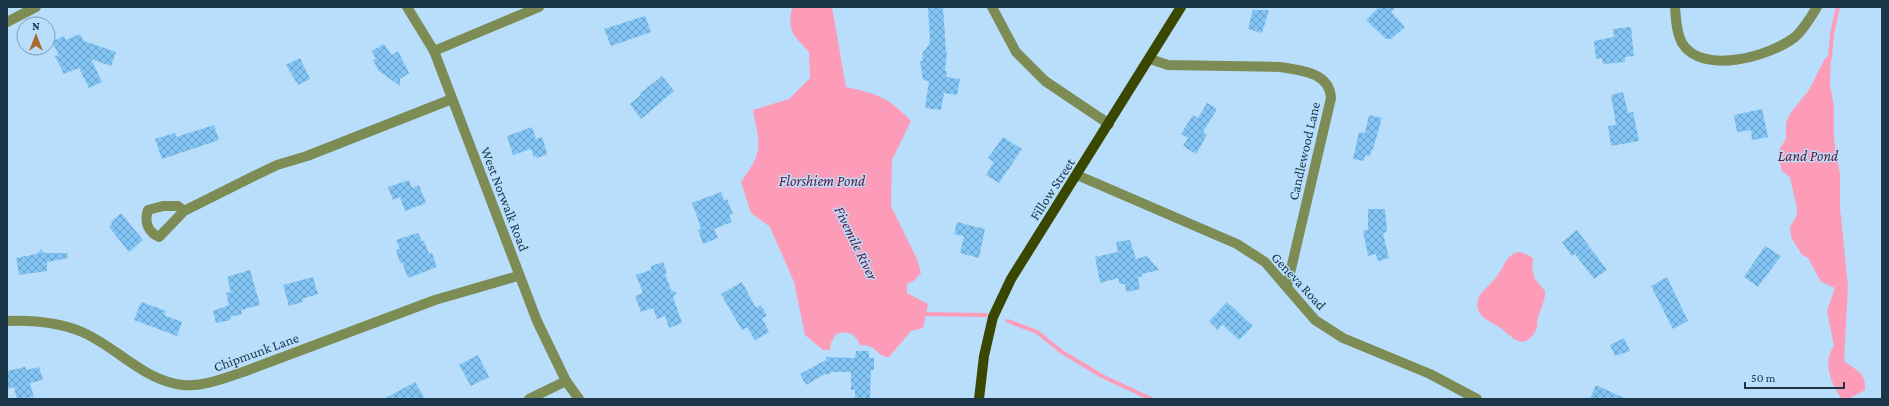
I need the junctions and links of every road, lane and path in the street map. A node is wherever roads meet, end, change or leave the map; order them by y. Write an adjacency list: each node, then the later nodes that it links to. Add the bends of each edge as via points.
1 (36, 7): 8 (street)
2 (407, 7): 9 (street, West Norwalk Road)
3 (539, 7): 9 (street)
4 (992, 7): 12 (street, via 1016,52 1044,81)
5 (1182, 7): 10 (main road, Fillow Street)
6 (1675, 7): 7 (street, via 1676,22 1683,44 1704,60 1720,61 1753,56 1784,44 1799,32)
7 (1817, 7)
8 (7, 22)
9 (434, 51): 11 (street, West Norwalk Road)
10 (1150, 59): 12 (main road, Fillow Street); 16 (street, Candlewood Lane, via 1168,66 1298,70 1316,75 1328,86 1331,98)
11 (452, 99): 14 (street, via 277,165); 15 (street, West Norwalk Road, via 505,234)
12 (1109, 124): 13 (main road, Fillow Street)
13 (1078, 175): 16 (street, Geneva Road, via 1237,244 1265,262); 21 (main road, Fillow Street, via 1011,279 993,317 984,356)
14 (184, 211)
15 (518, 276): 17 (street, Chipmunk Lane, via 435,300 243,372 211,382 185,385 163,381 82,332 57,324 29,320); 18 (street, West Norwalk Road)
16 (1287, 286): 22 (street, Geneva Road, via 1315,320 1343,338 1430,374)
17 (7, 321)
18 (566, 381): 19 (street); 20 (street, West Norwalk Road)
19 (529, 399)
20 (580, 399)
21 (979, 399)
22 (1477, 399)

